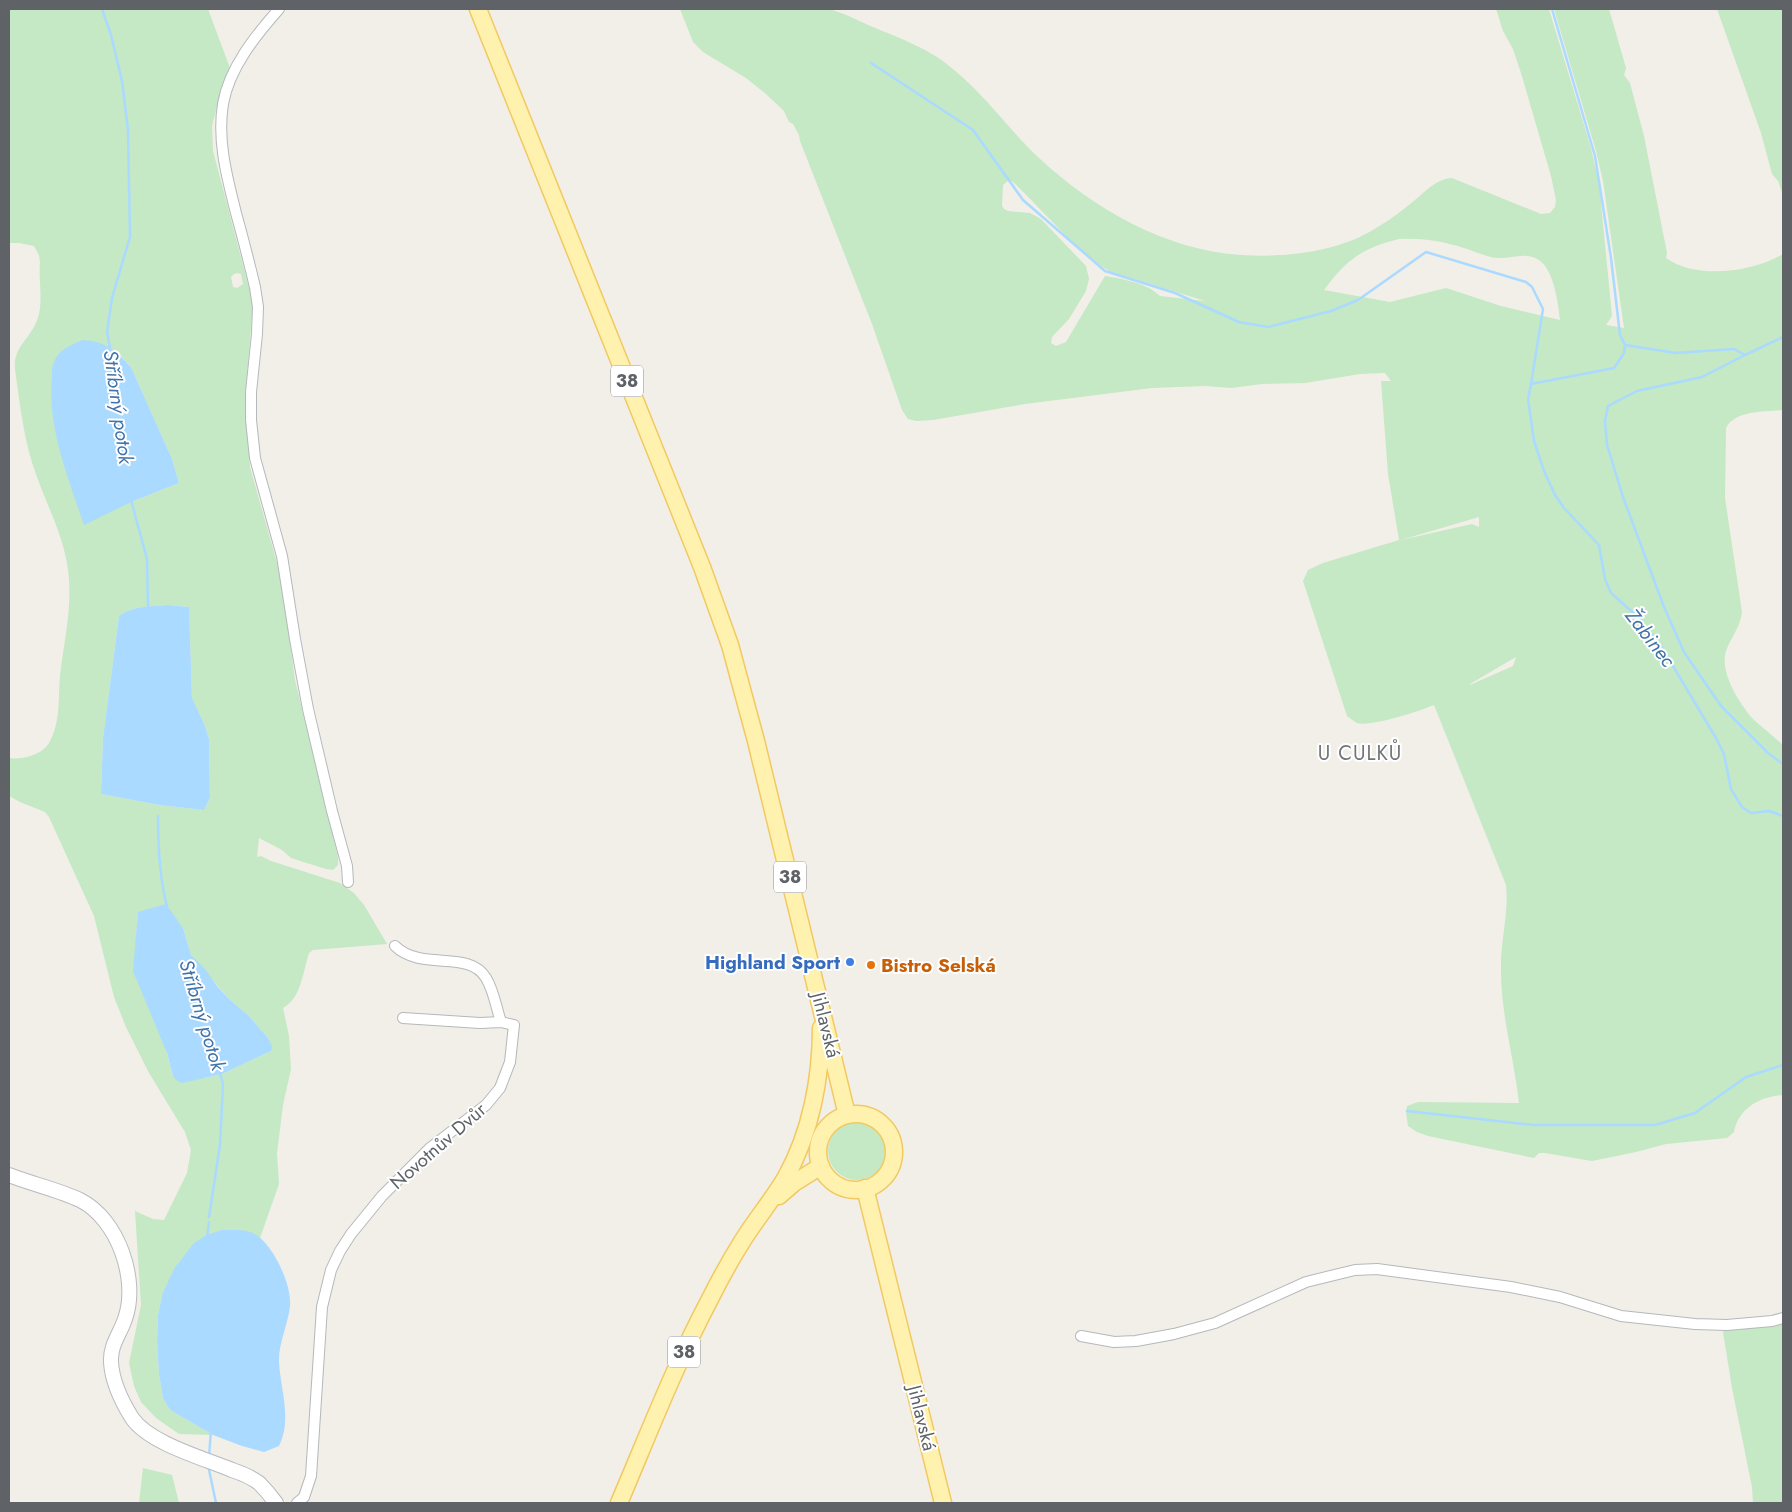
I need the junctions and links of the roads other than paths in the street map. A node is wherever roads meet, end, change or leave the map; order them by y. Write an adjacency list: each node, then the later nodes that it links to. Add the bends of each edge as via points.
1 (279, 9): 3 (street, via 234,74 224,102 222,152 256,294 257,334 251,392 255,458 282,556 308,709 347,866)
2 (478, 9): 5 (main road, Jihlavská / 38, via 730,645)
3 (348, 882)
4 (395, 946): 7 (street, Novotnův Dvůr, via 416,958 467,962 475,966 491,988)
5 (818, 995): 8 (main road, Jihlavská / 38); 12 (main road, via 820,1057 810,1114 790,1170)
6 (402, 1018): 7 (street)
7 (501, 1022): 16 (street, Novotnův Dvůr, via 514,1025 510,1062 500,1088 486,1105 430,1148 382,1196 340,1251 331,1270 322,1306 311,1476 304,1497)
8 (847, 1115): 9 (main road, via 829,1126 821,1138 818,1152); 11 (main road, via 861,1114 879,1121 893,1143 894,1156 890,1168 882,1179)
9 (821, 1166): 11 (main road, via 839,1185); 12 (main road, 38, via 794,1183)
10 (9, 1175): 15 (street, via 80,1200 96,1211 112,1232 126,1265 129,1291 126,1319 112,1348 111,1361 117,1388 133,1419 158,1440 258,1482)
11 (865, 1188): 18 (main road, Jihlavská)
12 (765, 1210): 17 (main road, 38, via 742,1241 710,1299 668,1387)
13 (1783, 1318): 14 (street, via 1727,1325 1621,1316 1512,1287 1377,1269 1355,1270 1306,1282 1215,1323 1174,1334 1114,1342)
14 (1081, 1336)
15 (276, 1503)
16 (297, 1503)
17 (619, 1503)
18 (943, 1503)

